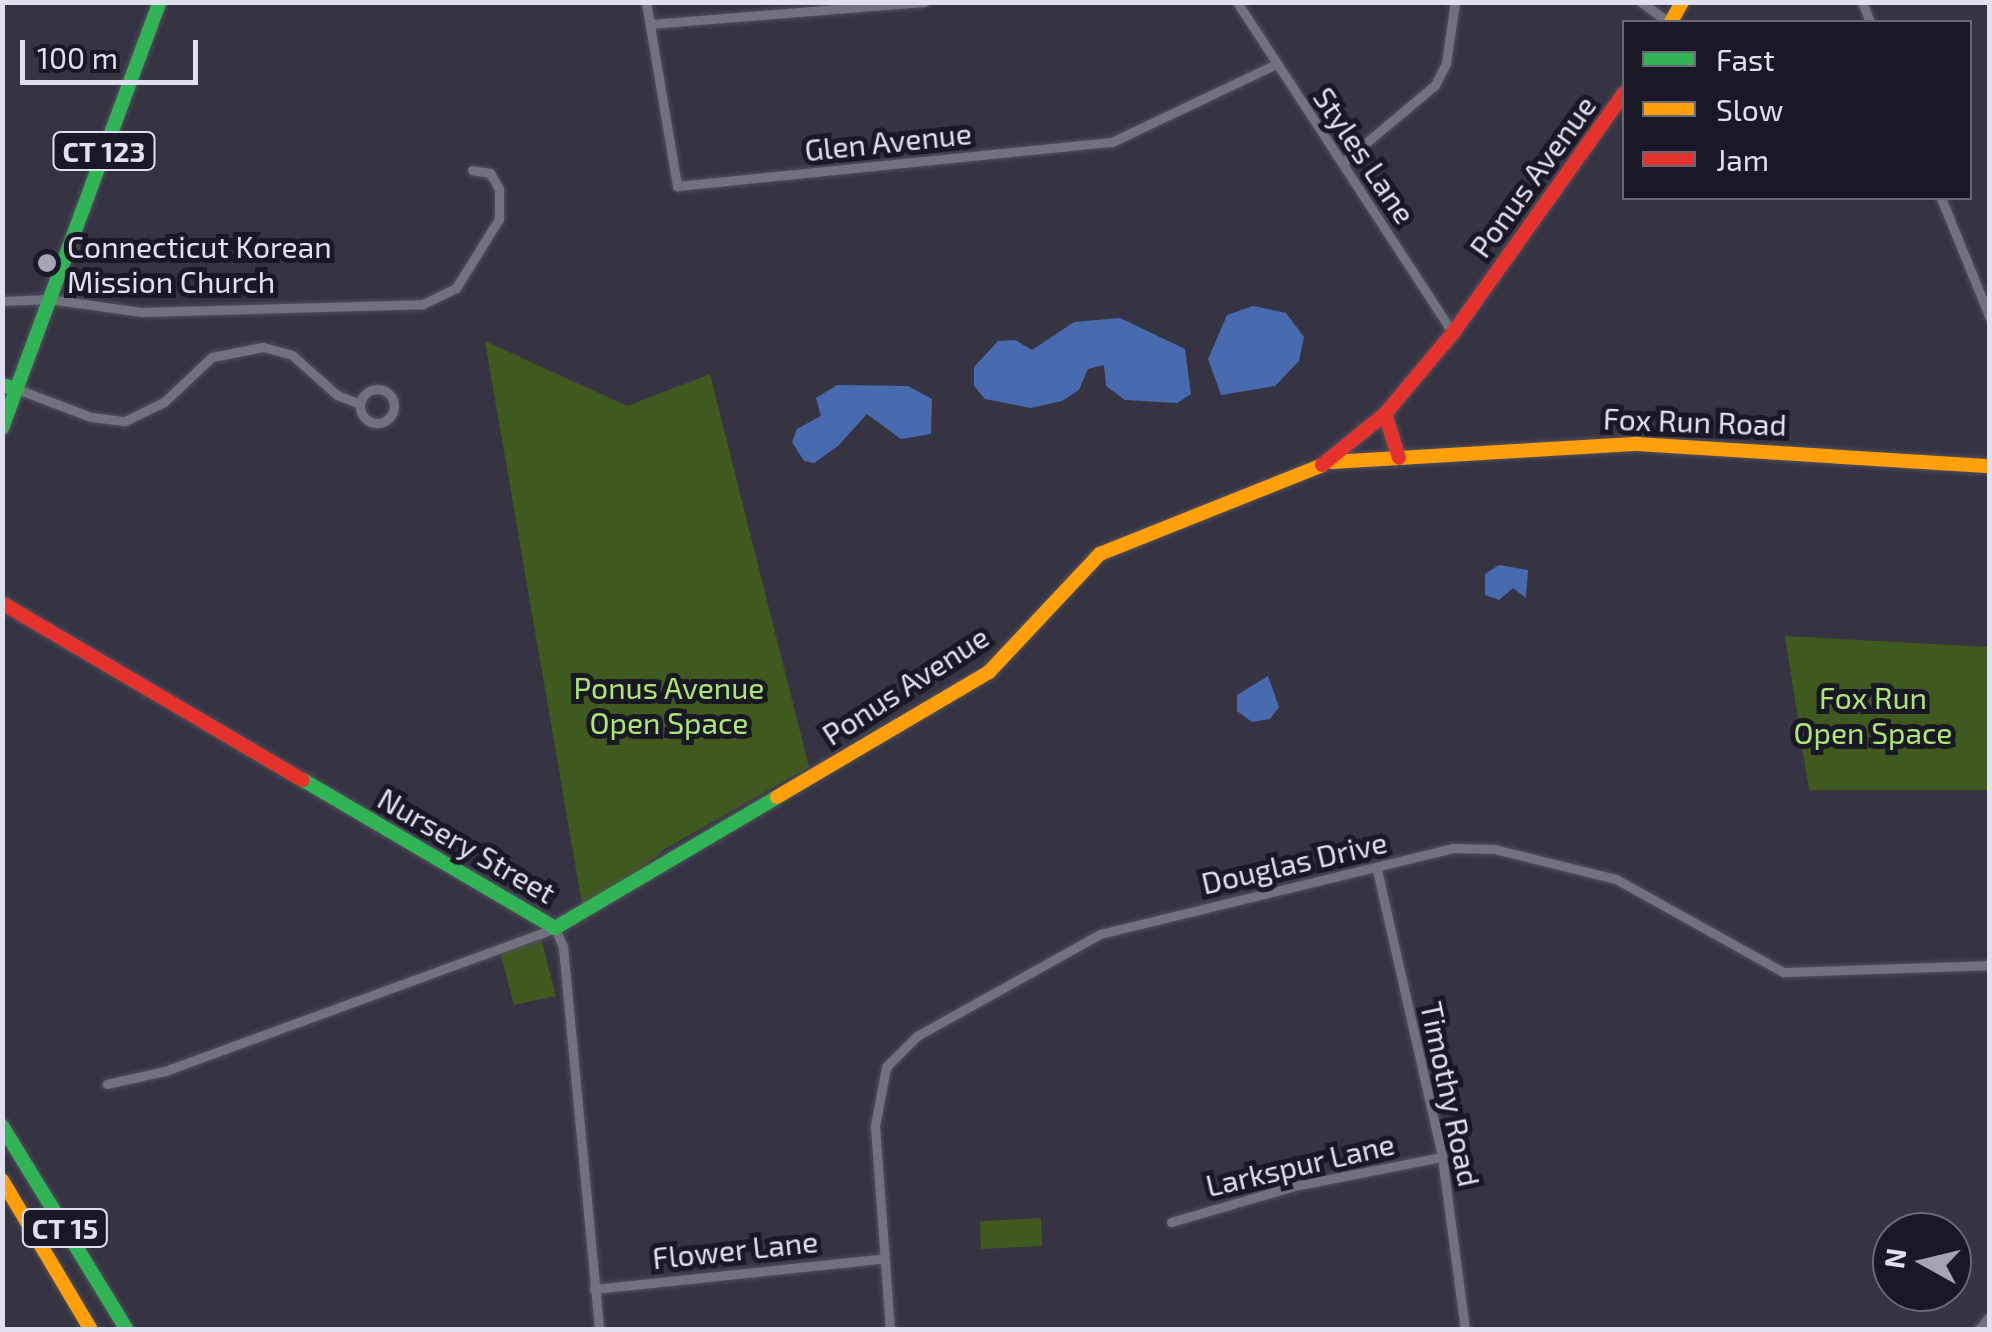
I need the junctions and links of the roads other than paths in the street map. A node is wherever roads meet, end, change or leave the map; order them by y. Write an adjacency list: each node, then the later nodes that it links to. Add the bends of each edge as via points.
1 (160, 2): 14 (main road, CT 123)
2 (646, 2): 8 (street, Glen Avenue)
3 (924, 2): 8 (street)
4 (1236, 2): 9 (street, Styles Lane)
5 (1456, 2): 11 (street, via 1436,85)
6 (1641, 2): 7 (street)
7 (1667, 20)
8 (650, 24): 9 (street, Glen Avenue, via 677,186 1112,142)
9 (1274, 66): 11 (street, Styles Lane)
10 (1622, 96): 17 (main road, Ponus Avenue)
11 (1342, 163): 17 (street, Styles Lane)
12 (472, 170): 14 (street, via 490,173 499,189 499,218 456,288 423,304 142,312)
13 (1942, 200): 16 (street)
14 (49, 299): 15 (street); 18 (main road, CT 123)
15 (2, 301)
16 (1990, 318)
17 (1453, 334): 20 (main road, Ponus Avenue)
18 (10, 387): 19 (street, via 106,421 125,421 164,402 212,357 263,347 292,356 337,395); 21 (main road, CT 123)
19 (360, 404)
20 (1386, 414): 22 (main road); 23 (main road, Ponus Avenue)
21 (2, 428)
22 (1399, 458): 23 (main road, Fox Run Road); 24 (main road, Fox Run Road, via 1637,444)
23 (1330, 462): 27 (main road, Ponus Avenue, via 1100,554 988,672)
24 (1990, 466)
25 (2, 603): 27 (main road, Nursery Street)
26 (1377, 870): 28 (street, Douglas Drive, via 1452,848 1549,860 1616,880 1784,972); 31 (street, Timothy Road); 36 (street, Douglas Drive, via 1100,934 916,1036 886,1067 876,1094)
27 (555, 928): 29 (street, Ponus Avenue, via 165,1072); 37 (street, Nursery Street, via 563,947)
28 (1990, 965)
29 (107, 1084)
30 (2, 1126): 40 (main road, CT 15)
31 (1442, 1158): 34 (street, Larkspur Lane, via 1294,1186); 43 (street, Timothy Road)
32 (2, 1180): 35 (main road, CT 15)
33 (2, 1191): 35 (main road)
34 (1171, 1222)
35 (28, 1224): 39 (main road, CT 15)
36 (881, 1259): 37 (street, Flower Lane); 42 (street, Douglas Drive)
37 (594, 1289): 41 (street, Nursery Street)
38 (1990, 1316): 44 (street)
39 (90, 1330)
40 (127, 1330)
41 (599, 1330)
42 (890, 1330)
43 (1465, 1330)
44 (1978, 1330)

